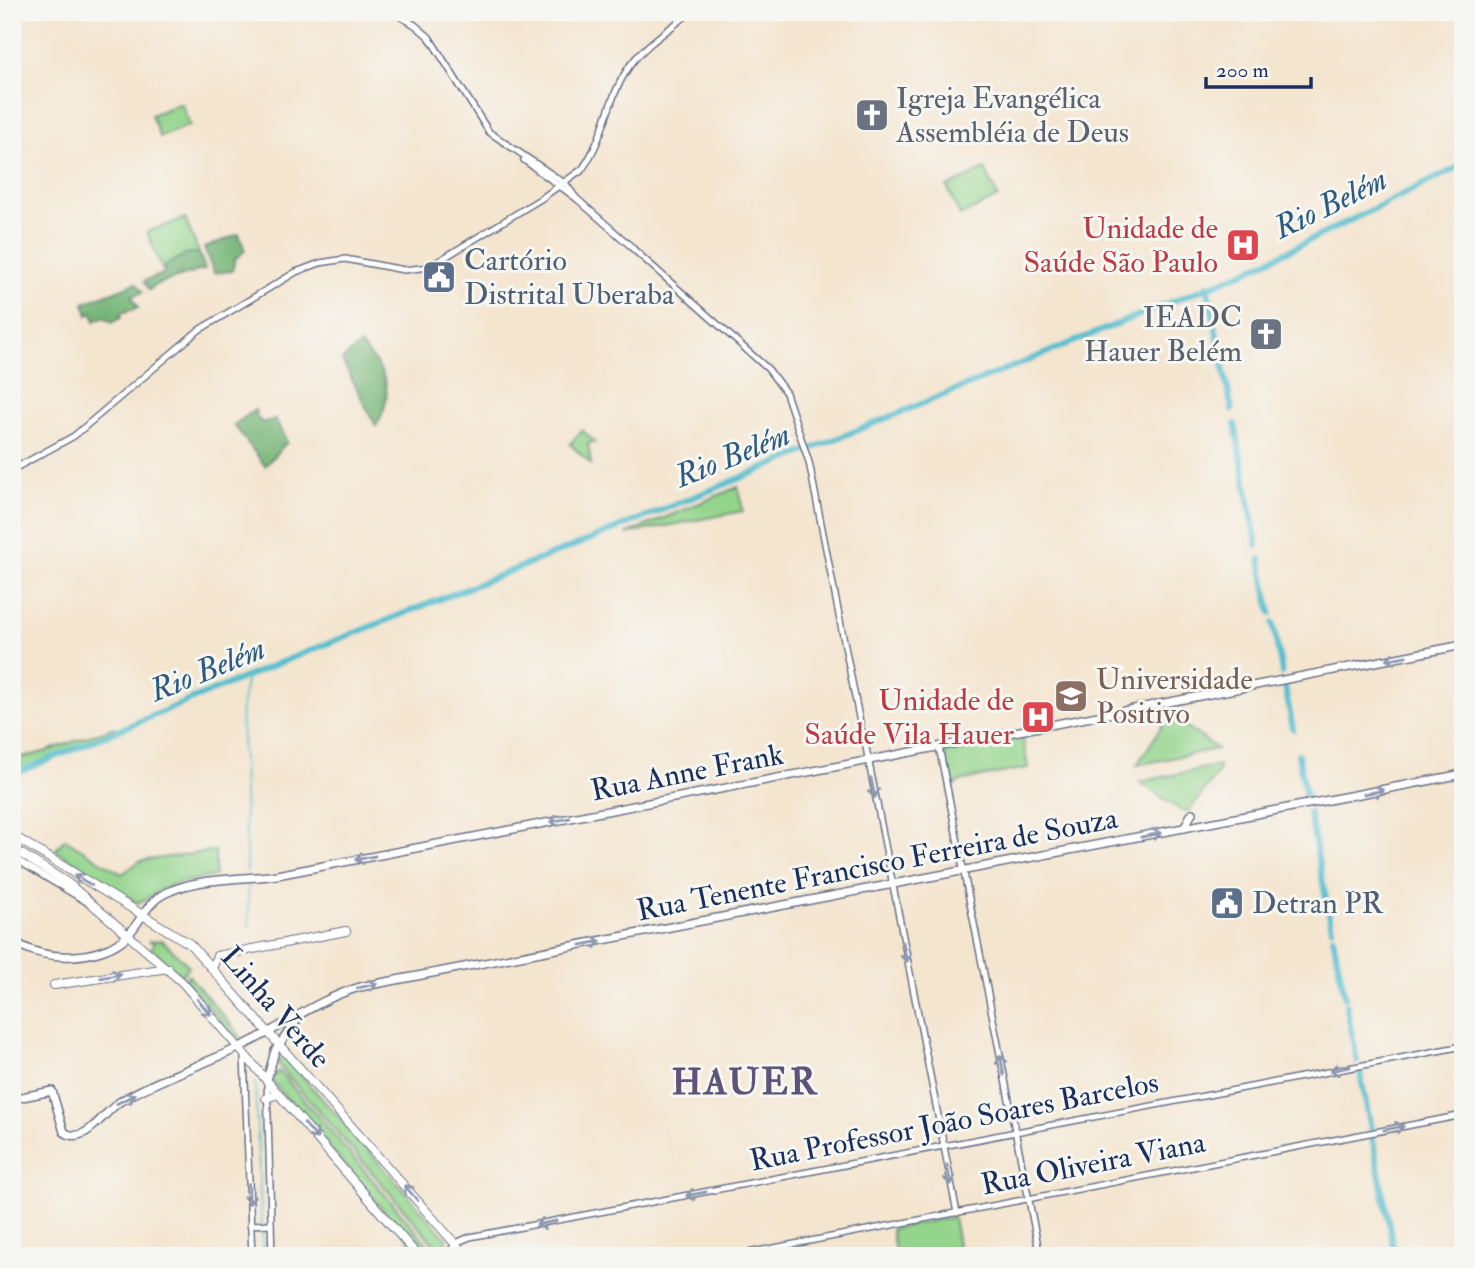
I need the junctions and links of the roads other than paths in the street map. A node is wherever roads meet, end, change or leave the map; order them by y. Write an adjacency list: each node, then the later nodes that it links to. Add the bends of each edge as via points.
1 (393, 12): 3 (main road, via 426,34 478,118 496,138)
2 (691, 12): 3 (main road, via 627,69 594,150 581,170)
3 (562, 185): 4 (main road, via 425,268 404,270 345,259 296,272 199,330 74,436); 7 (main road, via 778,380 788,398 808,458)
4 (12, 470)
5 (1463, 645): 6 (main road, Rua Anne Frank, one-way to 6)
6 (939, 747): 7 (main road, Rua Anne Frank); 14 (main road)
7 (867, 761): 15 (main road, one-way to 15); 17 (main road, Rua Anne Frank, one-way to 17, via 276,875 188,887 162,895)
8 (1463, 774): 10 (main road, Rua Tenente Francisco Ferreira de Souza, one-way to 8)
9 (1192, 813): 10 (main road)
10 (1184, 828): 14 (main road, Rua Tenente Francisco Ferreira de Souza, one-way to 10)
11 (12, 835): 17 (highway, Linha Verde, one-way to 11)
12 (12, 848): 16 (highway, Linha Verde)
13 (12, 857): 16 (main road)
14 (963, 871): 15 (main road, Rua Tenente Francisco Ferreira de Souza); 34 (main road, one-way to 14)
15 (892, 885): 24 (main road, Rua Tenente Francisco Ferreira de Souza, one-way to 15, via 360,987); 35 (main road, one-way to 35)
16 (95, 906): 19 (highway, Linha Verde)
17 (140, 919): 19 (main road, Rua Anne Frank); 22 (highway, Linha Verde, via 185,940)
18 (346, 931): 22 (highway, via 217,956)
19 (129, 934): 20 (main road, via 111,946 68,957 37,953); 21 (highway, Linha Verde)
20 (12, 939)
21 (168, 968): 23 (highway, one-way to 21); 28 (highway, Linha Verde, one-way to 28)
22 (212, 968): 25 (highway, Linha Verde)
23 (54, 985)
24 (305, 1012): 25 (main road, Rua Tenente Francisco Ferreira de Souza); 26 (main road, Rua Tenente Francisco Ferreira de Souza)
25 (268, 1033): 26 (highway, Linha Verde); 28 (main road, Rua Tenente Francisco Ferreira de Souza)
26 (278, 1045): 29 (main road, Rua Tenente Francisco Ferreira de Souza); 40 (highway, Linha Verde, one-way to 26)
27 (1463, 1046): 34 (main road, Rua Professor João Soares Barcelos, one-way to 34)
28 (242, 1050): 29 (highway, Linha Verde); 32 (main road, Rua Tenente Francisco Ferreira de Souza, one-way to 28, via 52,1091 62,1129 71,1136 91,1128 125,1098); 38 (main road, one-way to 38)
29 (267, 1080): 30 (highway, Linha Verde); 31 (main road)
30 (279, 1094): 31 (highway); 43 (highway, Linha Verde, one-way to 43)
31 (266, 1098): 39 (main road)
32 (12, 1099)
33 (1463, 1115): 36 (main road, Rua Oliveira Viana, one-way to 33)
34 (1015, 1132): 35 (main road, Rua Professor João Soares Barcelos); 36 (main road)
35 (943, 1146): 37 (main road, one-way to 37); 40 (main road, Rua Professor João Soares Barcelos, one-way to 40, via 470,1237)
36 (1028, 1199): 37 (main road, Rua Oliveira Viana); 47 (main road)
37 (957, 1213): 46 (main road, Rua Oliveira Viana)
38 (252, 1224): 39 (main road); 41 (main road)
39 (269, 1224): 42 (main road)
40 (456, 1244): 44 (main road); 45 (highway, Linha Verde)
41 (252, 1256)
42 (272, 1256)
43 (418, 1256)
44 (446, 1256)
45 (466, 1256)
46 (732, 1256)
47 (1040, 1256)

